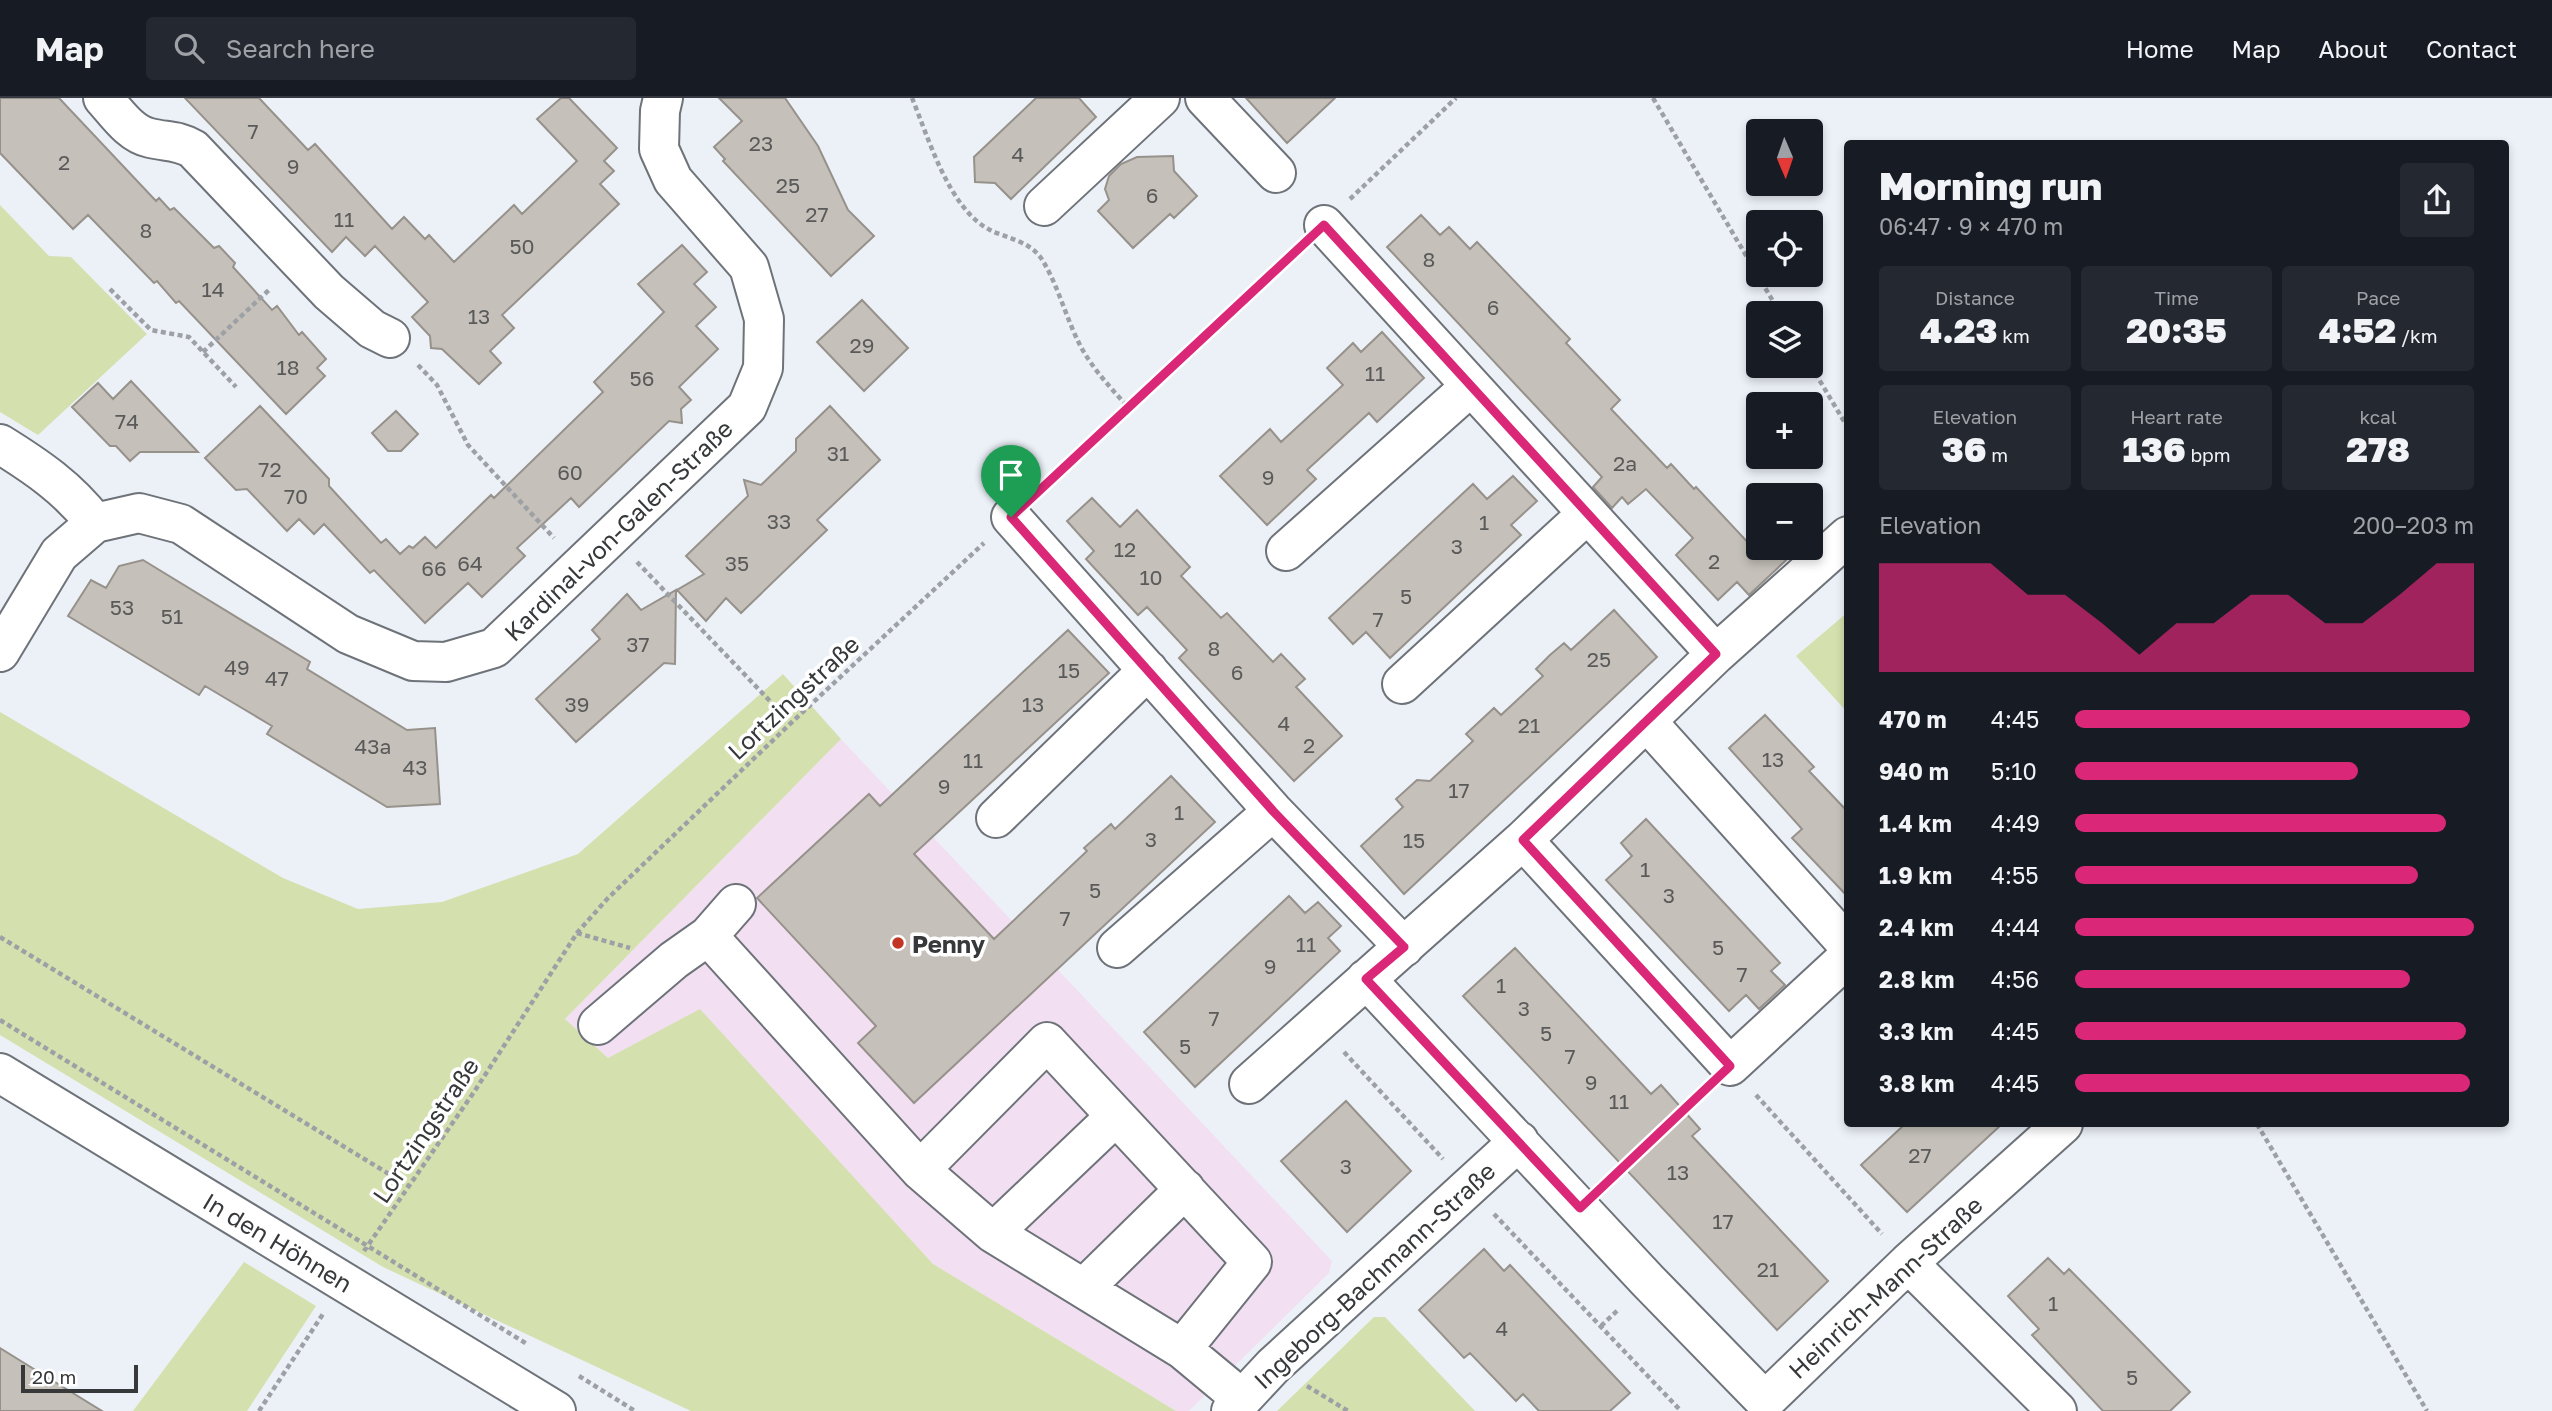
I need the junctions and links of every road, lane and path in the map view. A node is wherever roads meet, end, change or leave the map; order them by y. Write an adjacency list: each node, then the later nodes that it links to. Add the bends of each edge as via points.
1 (103, 98): 11 (street, via 133,130 148,138 180,141 193,149)
2 (912, 98): 19 (path, via 941,169 964,208 990,230 1011,236 1040,257 1082,348)
3 (1160, 98): 9 (street)
4 (1205, 98): 8 (street)
5 (1455, 98): 10 (path, Lortzingstraße)
6 (1653, 98): 13 (path)
7 (653, 102): 25 (street, Kardinal-von-Galen-Straße, via 659,149 673,180 749,267 764,319 763,368 747,407)
8 (1276, 173)
9 (1044, 206)
10 (1324, 225): 18 (street); 19 (path, Lortzingstraße)
11 (299, 261): 14 (street, via 363,321); 15 (path)
12 (110, 289): 15 (path, via 150,330 189,338)
13 (1773, 301)
14 (390, 338): 28 (path, via 438,385 468,445)
15 (203, 352): 17 (path)
16 (1818, 378): 20 (path)
17 (236, 387)
18 (1471, 387): 22 (street); 27 (street)
19 (1127, 406): 23 (path, Lortzingstraße)
20 (1844, 421)
21 (0, 444): 24 (street, via 46,472 73,495)
22 (1587, 514): 30 (street); 32 (street)
23 (1011, 517): 31 (street); 33 (path, Lortzingstraße)
24 (95, 523): 28 (street, Kardinal-von-Galen-Straße, via 139,513 181,524 348,634 413,661 446,662 494,648); 29 (street, Kardinal-von-Galen-Straße, via 60,554)
25 (612, 537): 28 (street, Kardinal-von-Galen-Straße); 33 (path)
26 (1844, 540): 30 (street)
27 (1286, 551)
28 (581, 567)
29 (0, 652)
30 (1716, 654): 34 (street)
31 (1148, 670): 35 (street); 36 (street)
32 (1402, 684)
33 (791, 723): 56 (path, Lortzingstraße, via 577,933 474,1092)
34 (1648, 723): 37 (street); 41 (street)
35 (1273, 811): 42 (street); 43 (street)
36 (996, 818)
37 (1523, 840): 42 (street); 48 (street)
38 (736, 904): 39 (street)
39 (708, 936): 47 (street); 55 (street)
40 (0, 937): 56 (path)
41 (1844, 940)
42 (1404, 947): 45 (street)
43 (1117, 948)
44 (1844, 961): 48 (street)
45 (1366, 979): 50 (street); 54 (street, Heinrich-Mann-Straße)
46 (0, 1020): 60 (path)
47 (598, 1025)
48 (1730, 1066): 58 (path); 61 (path)
49 (0, 1073): 62 (street, In den Höhnen)
50 (1249, 1083)
51 (1116, 1116): 55 (street, via 1047,1042); 57 (street); 59 (street)
52 (2060, 1127): 61 (street, Heinrich-Mann-Straße)
53 (2259, 1127): 72 (path)
54 (1519, 1141): 58 (street, Heinrich-Mann-Straße); 67 (street, Ingeborg-Bachmann-Straße)
55 (920, 1170): 59 (street)
56 (407, 1185): 60 (path, Lortzingstraße)
57 (1185, 1189): 63 (street); 65 (street, via 1252,1262)
58 (1580, 1208): 61 (street, Heinrich-Mann-Straße, via 1765,1401)
59 (993, 1233): 63 (street)
60 (368, 1244): 62 (path, Lortzingstraße); 64 (path)
61 (1908, 1263): 71 (street)
62 (344, 1282): 68 (path, Lortzingstraße); 69 (street, In den Höhnen)
63 (1085, 1287): 65 (street)
64 (529, 1345)
65 (1182, 1349): 67 (street)
66 (576, 1374): 70 (path)
67 (1236, 1405)
68 (259, 1411)
69 (556, 1411)
70 (635, 1411)
71 (2057, 1411)
72 (2427, 1411)

